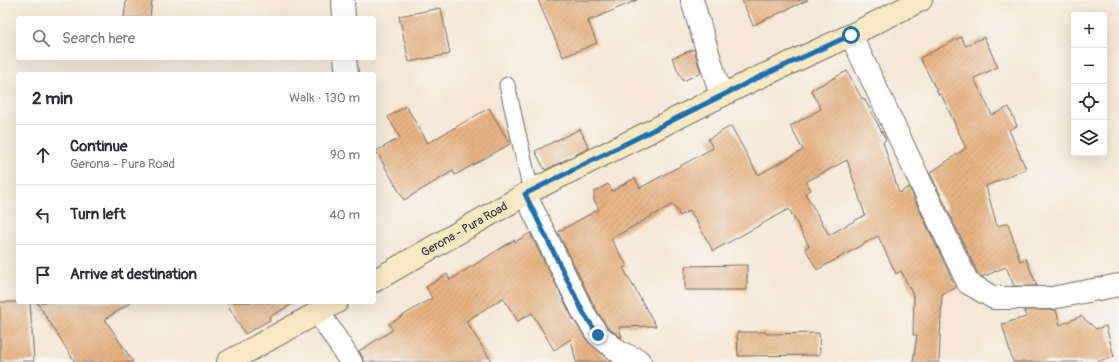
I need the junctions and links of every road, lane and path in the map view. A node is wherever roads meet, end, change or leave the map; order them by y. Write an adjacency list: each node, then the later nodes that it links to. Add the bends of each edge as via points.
1 (343, 0): 4 (street)
2 (692, 0): 9 (street)
3 (921, 0): 5 (main road, Gerona - Pura Road)
4 (344, 16)
5 (851, 35): 9 (main road, Gerona - Pura Road); 12 (street, via 968,283 994,298 1052,298)
6 (345, 60): 7 (street)
7 (347, 72)
8 (507, 85): 10 (lane)
9 (721, 96): 10 (main road, Gerona - Pura Road)
10 (528, 192): 11 (main road, Gerona - Pura Road); 16 (street, via 583,312 598,335 619,352)
11 (376, 280)
12 (1119, 285)
13 (328, 307): 14 (main road); 15 (street)
14 (228, 362)
15 (351, 362)
16 (640, 362)

